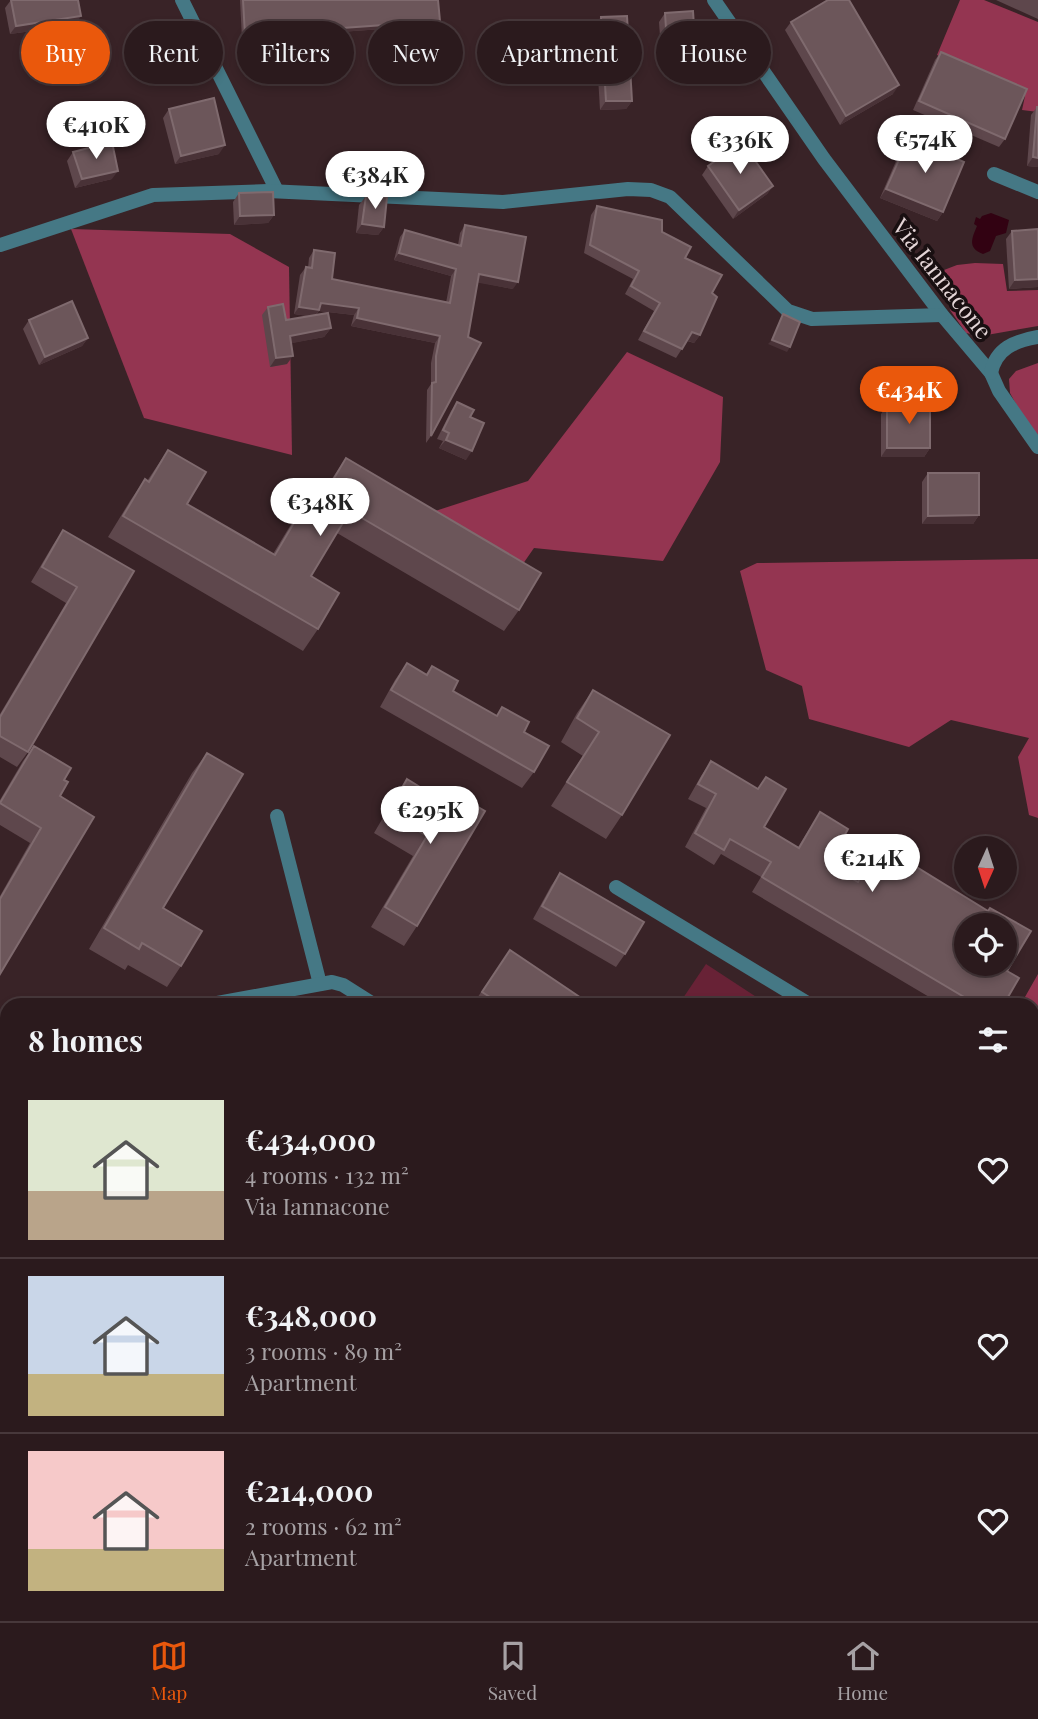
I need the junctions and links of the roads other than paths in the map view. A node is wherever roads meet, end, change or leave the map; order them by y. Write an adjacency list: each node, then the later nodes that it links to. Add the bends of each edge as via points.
1 (182, 0): 4 (street)
2 (715, 0): 7 (street, Via Iannacone, via 824,159)
3 (994, 174): 5 (street)
4 (276, 191): 6 (street, via 153,195); 7 (street, via 503,202 651,190 670,197 788,311 811,319)
5 (1038, 192)
6 (0, 245)
7 (942, 315): 9 (street, Via Iannacone)
8 (1038, 337): 9 (street, via 1001,351)
9 (990, 373): 10 (street, Via Iannacone)
10 (1038, 447)
11 (277, 816): 13 (street)
12 (616, 887): 16 (street)
13 (320, 984): 14 (street); 15 (street, via 343,985)
14 (244, 998)
15 (364, 998)
16 (799, 998)

